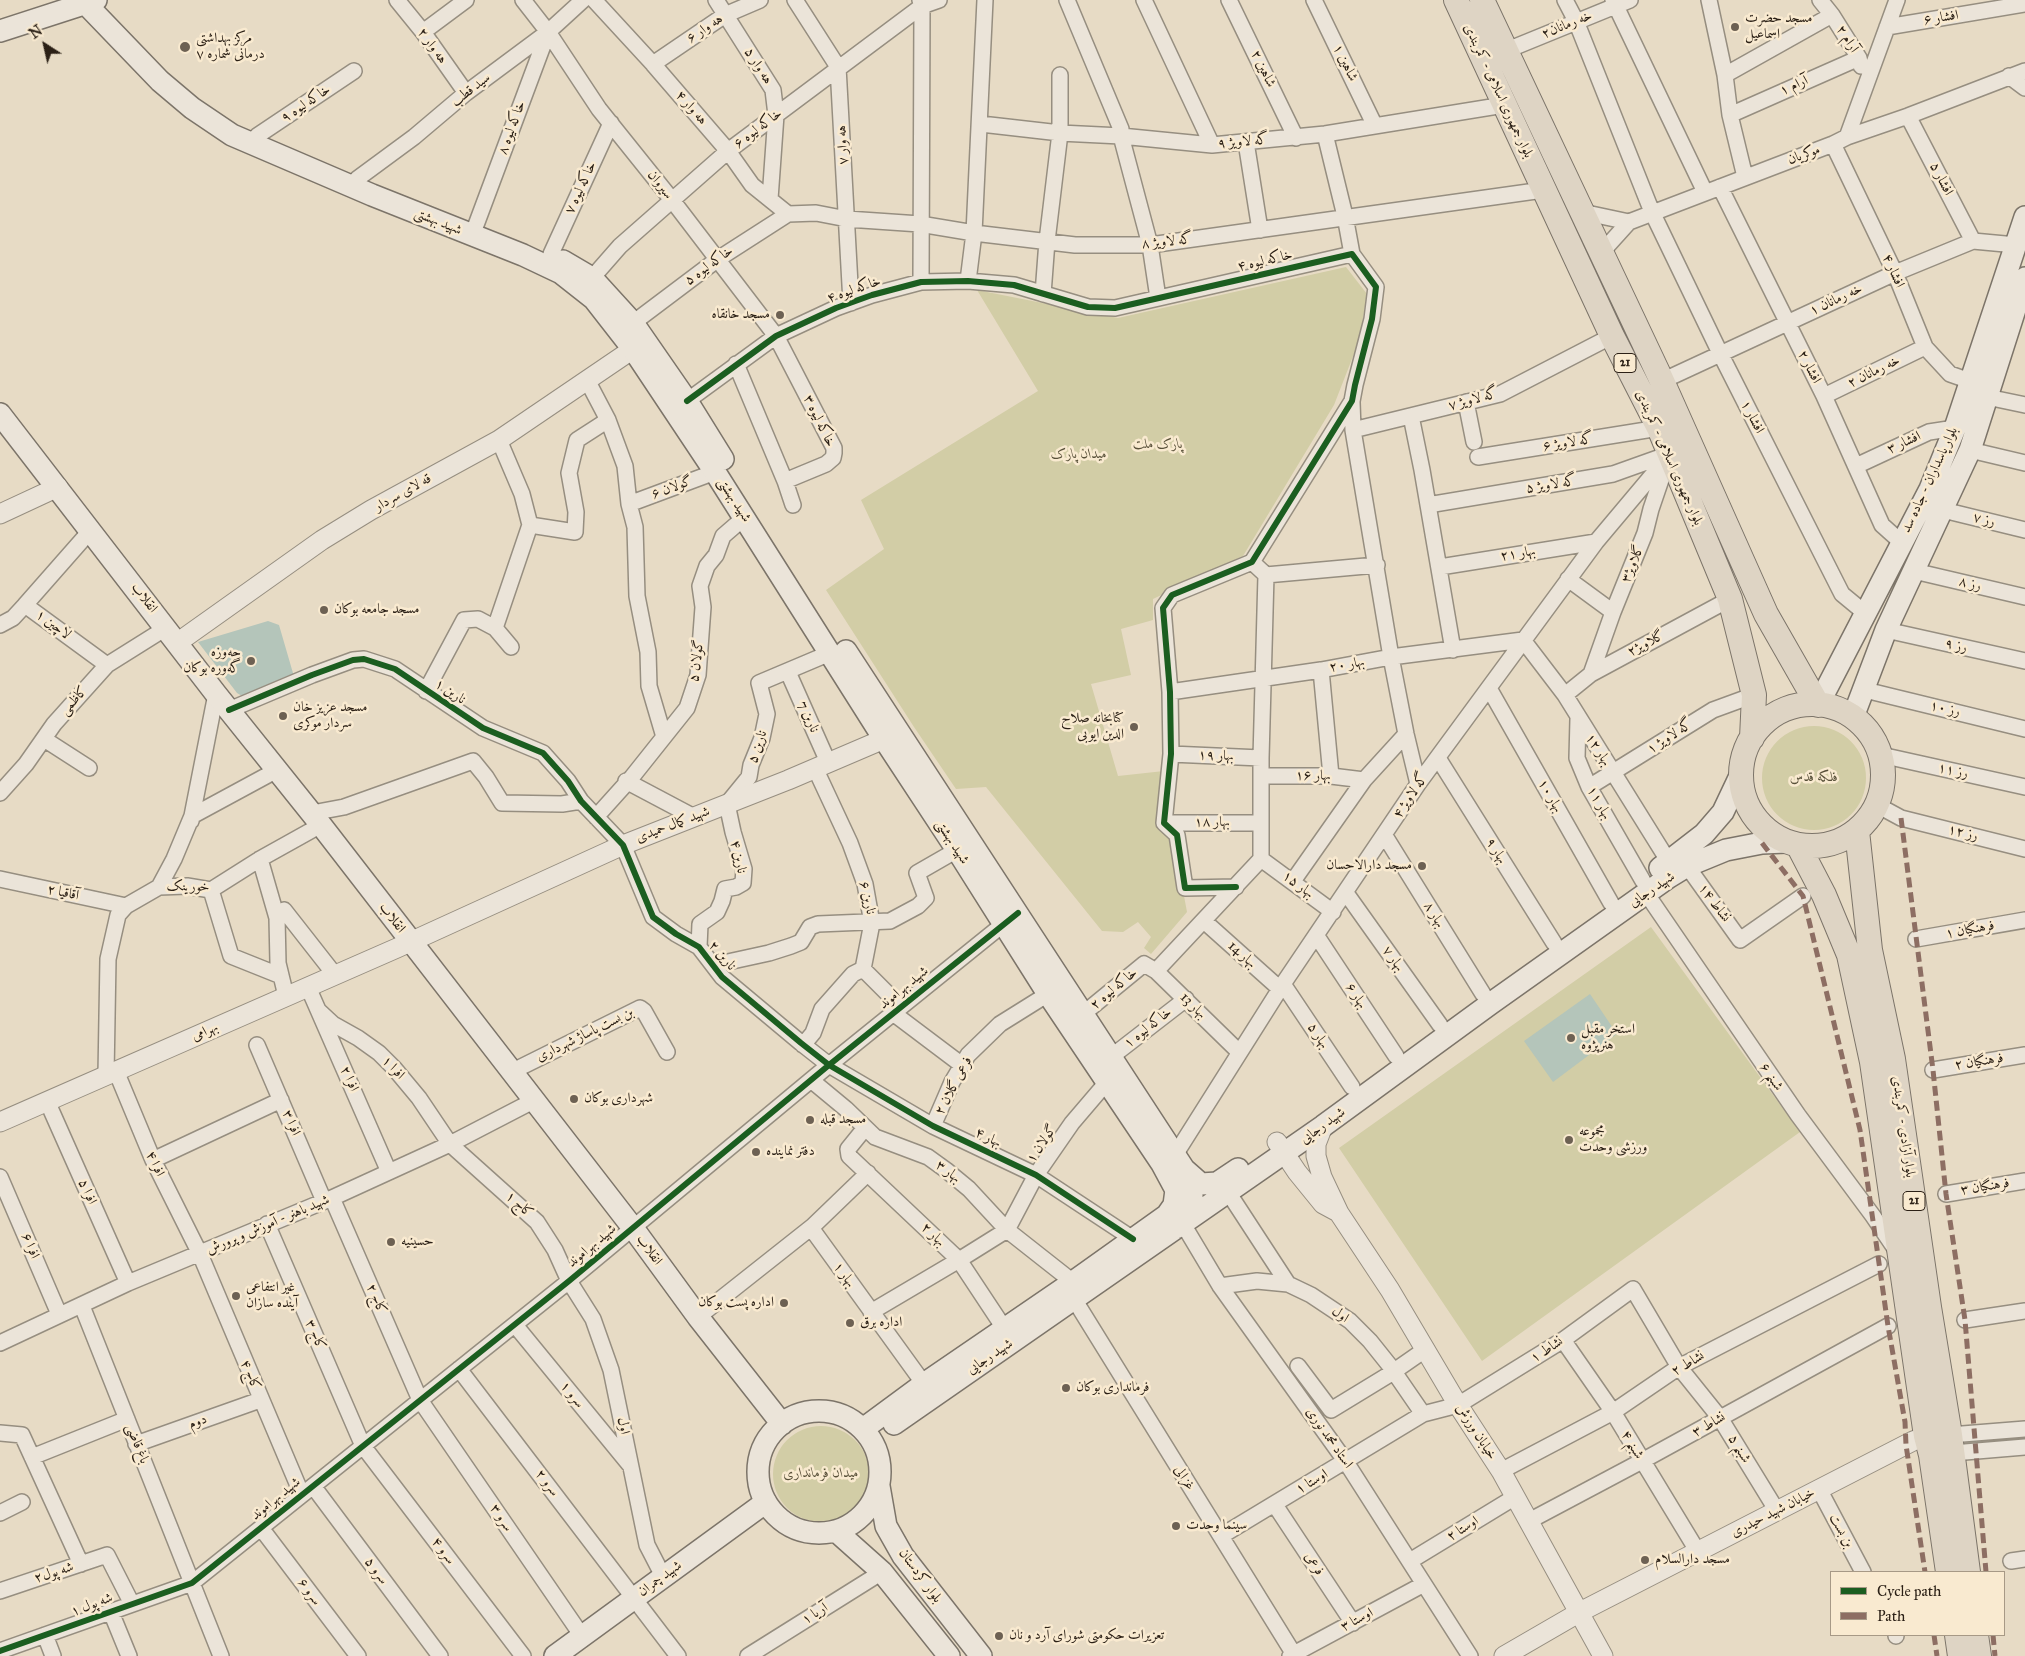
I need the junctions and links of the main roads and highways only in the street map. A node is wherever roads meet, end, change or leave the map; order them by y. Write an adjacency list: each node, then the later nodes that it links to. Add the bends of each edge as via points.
1 (1456, 0): 11 (main road, بلوار جمهوری اسلامی - کمربندی / 21, via 1612,336 1659,428 1730,599 1754,695)
2 (1482, 0): 8 (main road, بلوار جمهوری اسلامی - کمربندی / 21, via 1662,381 1766,614)
3 (90, 1): 4 (main road); 10 (main road, شهید بهشتی, via 160,81 232,135 523,255 561,273 594,299 633,349 716,472 830,653); 10 (main road, شهید بهشتی, via 185,91 230,122 357,178 550,254 592,278 633,323 687,401)
4 (0, 31)
5 (2025, 216): 6 (main road, بلوار پاسداران - جاده سد, via 2016,245)
6 (2018, 276): 8 (main road, بلوار پاسداران - جاده سد, via 1970,381 1930,489); 9 (main road, بلوار پاسداران - جاده سد, via 1970,450 1886,630)
7 (0, 414): 23 (main road, انقلاب)
8 (1818, 705): 9 (main road, 21); 11 (main road, 21, via 1798,706 1780,712)
9 (1853, 717): 13 (main road, 21, via 1870,734 1881,755 1883,772 1877,805)
10 (892, 736): 17 (main road, شهید بهشتی); 17 (main road, شهید بهشتی, via 957,850)
11 (1752, 738): 12 (main road, 21, via 1744,755)
12 (1741, 774): 14 (main road, 21, via 1744,795 1753,815 1767,830); 15 (main road, شهید رجایی, via 1723,812)
13 (1857, 831): 14 (main road, 21, via 1839,841 1819,846); 18 (main road, بلوار آزادی - کمربندی / 21)
14 (1792, 843): 15 (main road, شهید رجایی, via 1762,843); 18 (main road, بلوار آزادی - کمربندی / 21)
15 (1678, 864): 16 (main road, شهید رجایی)
16 (1644, 887): 19 (main road, شهید رجایی, via 1323,1126); 19 (main road, شهید رجایی, via 1611,903 1396,1056)
17 (1011, 918): 20 (main road, شهید بهشتی, via 1083,1014); 21 (main road, شهید بهشتی, via 1048,994 1162,1164 1176,1190)
18 (1859, 953): 25 (main road, بلوار آزادی - کمربندی / 21, via 1890,1261); 25 (main road, بلوار آزادی - کمربندی / 21, via 1893,1059)
19 (1280, 1148): 20 (main road, شهید رجایی, via 1217,1183 1201,1184); 21 (main road, شهید رجایی, via 1228,1192)
20 (1180, 1162): 21 (main road, via 1190,1182 1192,1196 1188,1213)
21 (1175, 1222): 22 (main road, شهید رجایی); 22 (main road, شهید رجایی, via 1133,1239)
22 (1074, 1290): 24 (main road, شهید رجایی); 24 (main road, شهید رجایی, via 1004,1328 924,1384)
23 (782, 1424): 24 (main road, via 795,1416 824,1411 852,1420); 27 (main road, via 770,1436 758,1468)
24 (867, 1435): 26 (main road, via 878,1455)
25 (1935, 1444): 30 (main road, بلوار آزادی - کمربندی / 21); 31 (main road, بلوار آزادی - کمربندی / 21)
26 (879, 1486): 28 (main road, via 863,1514); 29 (main road, بلوار کردستان, via 886,1526)
27 (766, 1502): 28 (main road, via 779,1517 796,1528 816,1533); 35 (main road, شهید چمران)
28 (836, 1531): 32 (main road, بلوار کردستان)
29 (903, 1556): 32 (main road); 37 (main road, بلوار کردستان)
30 (1948, 1571)
31 (1968, 1571)
32 (882, 1572): 36 (main road, بلوار کردستان)
33 (1957, 1636): 38 (main road)
34 (1976, 1636): 39 (main road)
35 (555, 1656)
36 (949, 1656)
37 (981, 1656)
38 (1960, 1656)
39 (1979, 1656)

